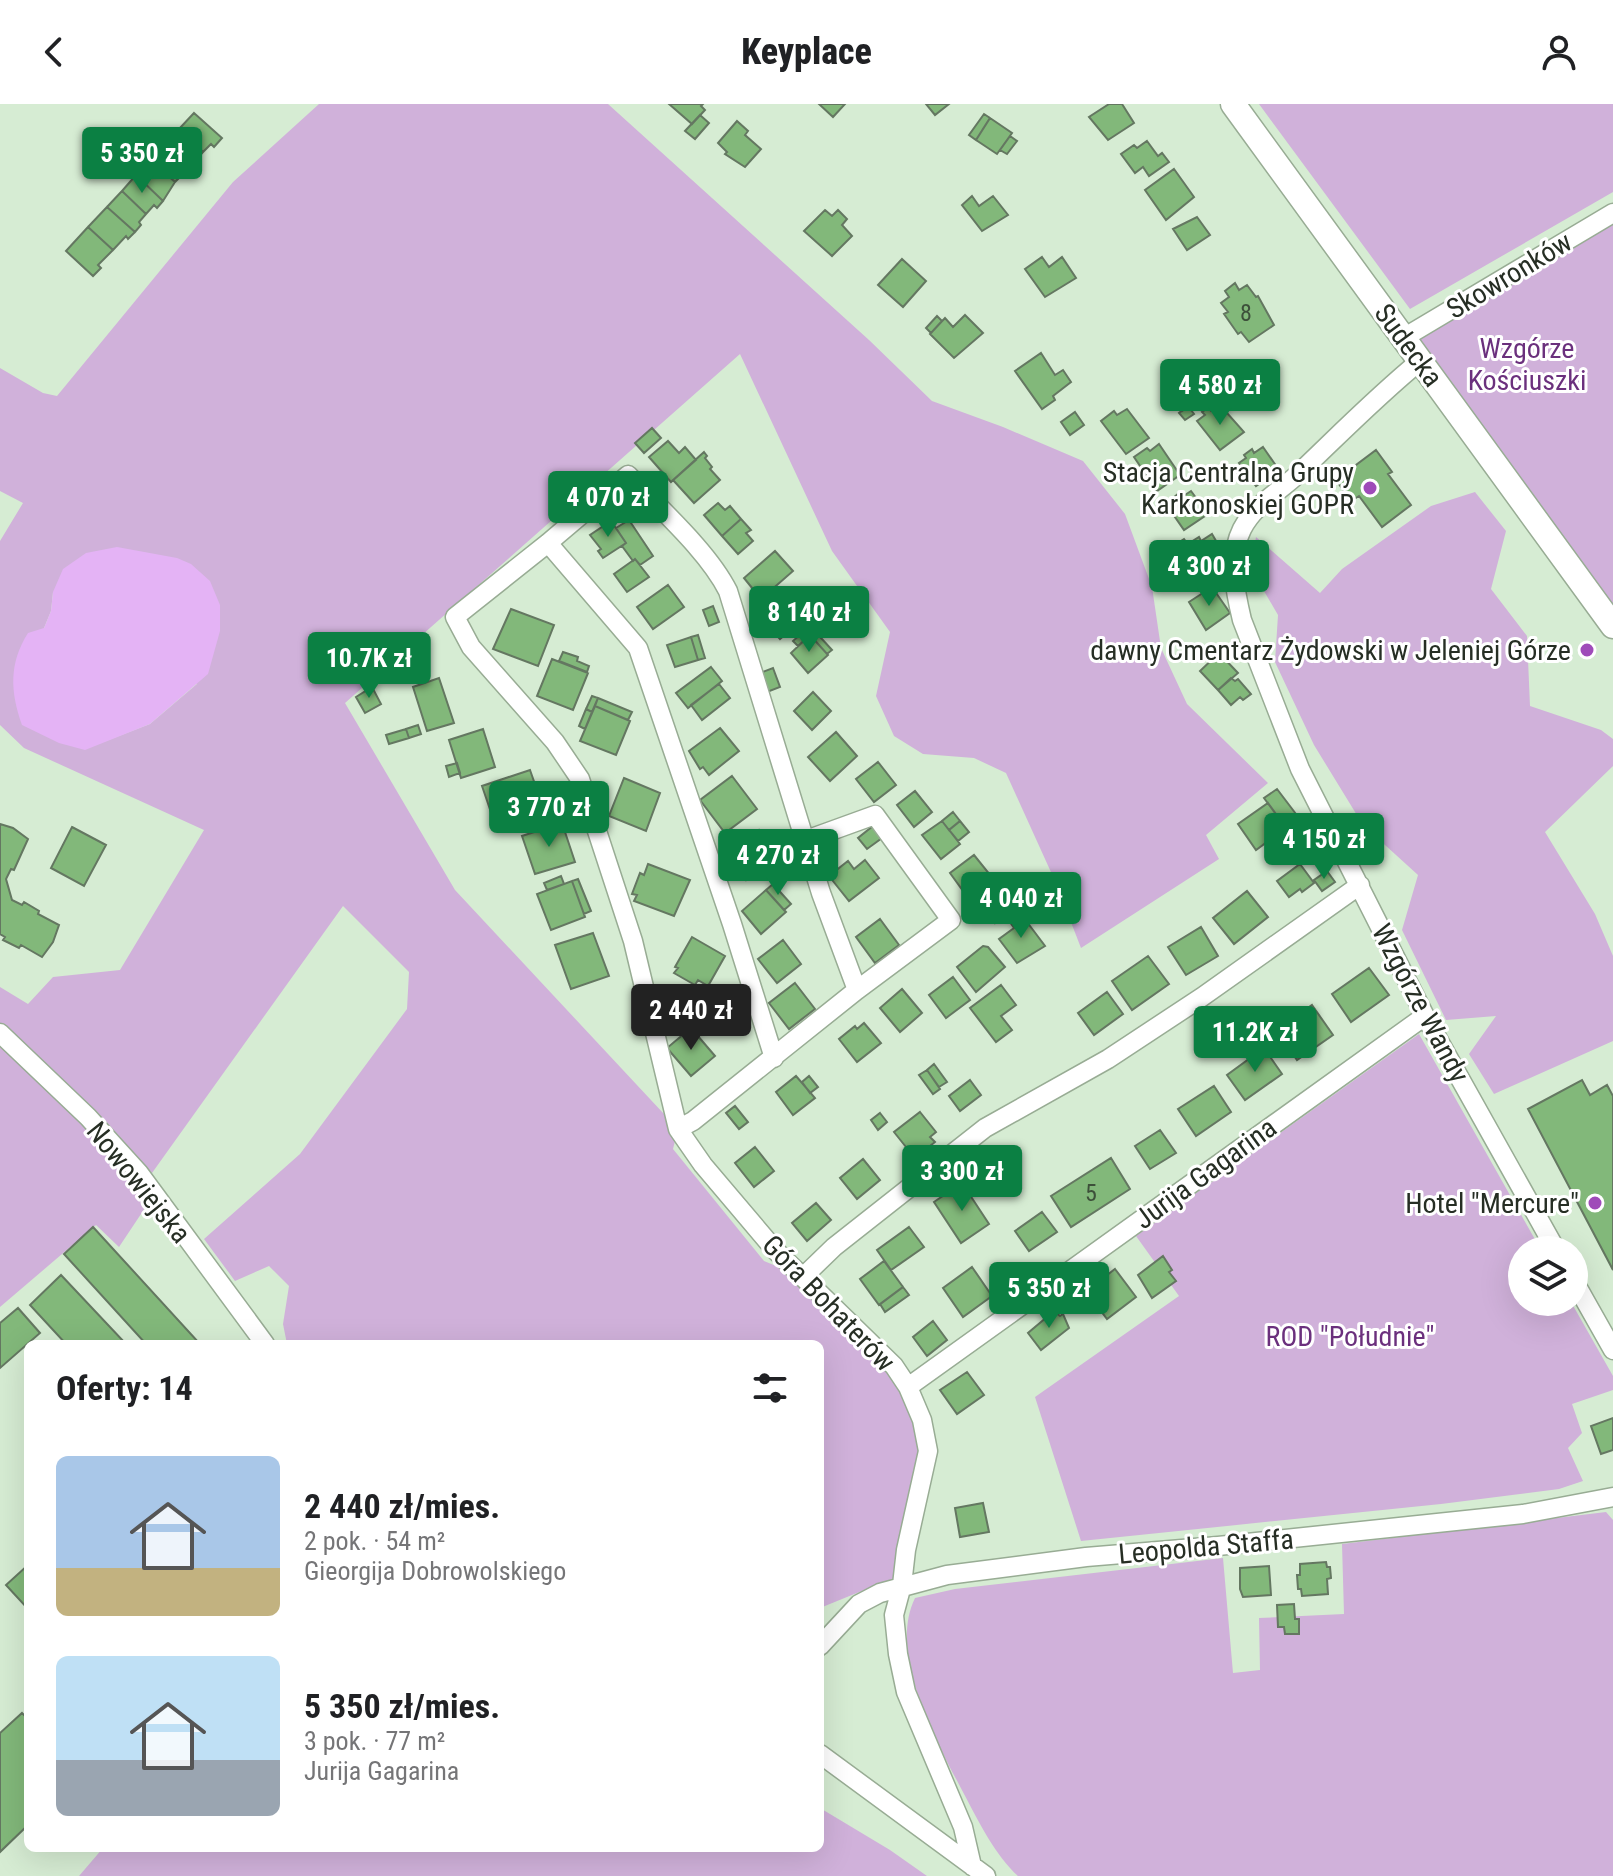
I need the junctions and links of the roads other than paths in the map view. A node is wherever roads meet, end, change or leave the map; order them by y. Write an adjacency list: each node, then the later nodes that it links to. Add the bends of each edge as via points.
1 (1233, 104): 3 (street, Sudecka)
2 (1613, 213): 3 (street, Skowronków)
3 (1405, 337): 4 (street, Sudecka)
4 (1420, 361): 6 (street, Sudecka); 8 (street, Wzgórze Wandy, via 1257,508 1235,550 1242,620 1300,769)
5 (548, 543): 7 (street, via 628,475 704,557 728,591); 12 (street, via 638,648); 13 (street, via 455,617 471,647 555,742 580,779 633,941)
6 (1613, 626)
7 (806, 840): 9 (street); 9 (street, via 875,815 951,920)
8 (1360, 885): 10 (street, Wzgórze Wandy); 15 (street, via 1108,1059 985,1128)
9 (857, 990): 12 (street)
10 (1425, 1016): 14 (street, Wzgórze Wandy); 19 (street, Jurija Gagarina)
11 (0, 1033): 17 (street, Nowowiejska, via 139,1173)
12 (774, 1058): 13 (street)
13 (678, 1129): 15 (street, Góra Bohaterów, via 734,1202)
14 (1548, 1236)
15 (803, 1277): 19 (street, Góra Bohaterów, via 894,1366)
16 (1588, 1306): 18 (street)
17 (262, 1340)
18 (1613, 1350)
19 (908, 1387): 21 (street, Góra Bohaterów, via 928,1451)
20 (1613, 1497): 21 (street, Leopolda Staffa, via 1523,1514 1086,1557)
21 (902, 1585): 22 (street, Leopolda Staffa, via 859,1604); 24 (street, Góra Bohaterów, via 894,1615 906,1692)
22 (824, 1642)
23 (824, 1757): 24 (street)
24 (979, 1871)

